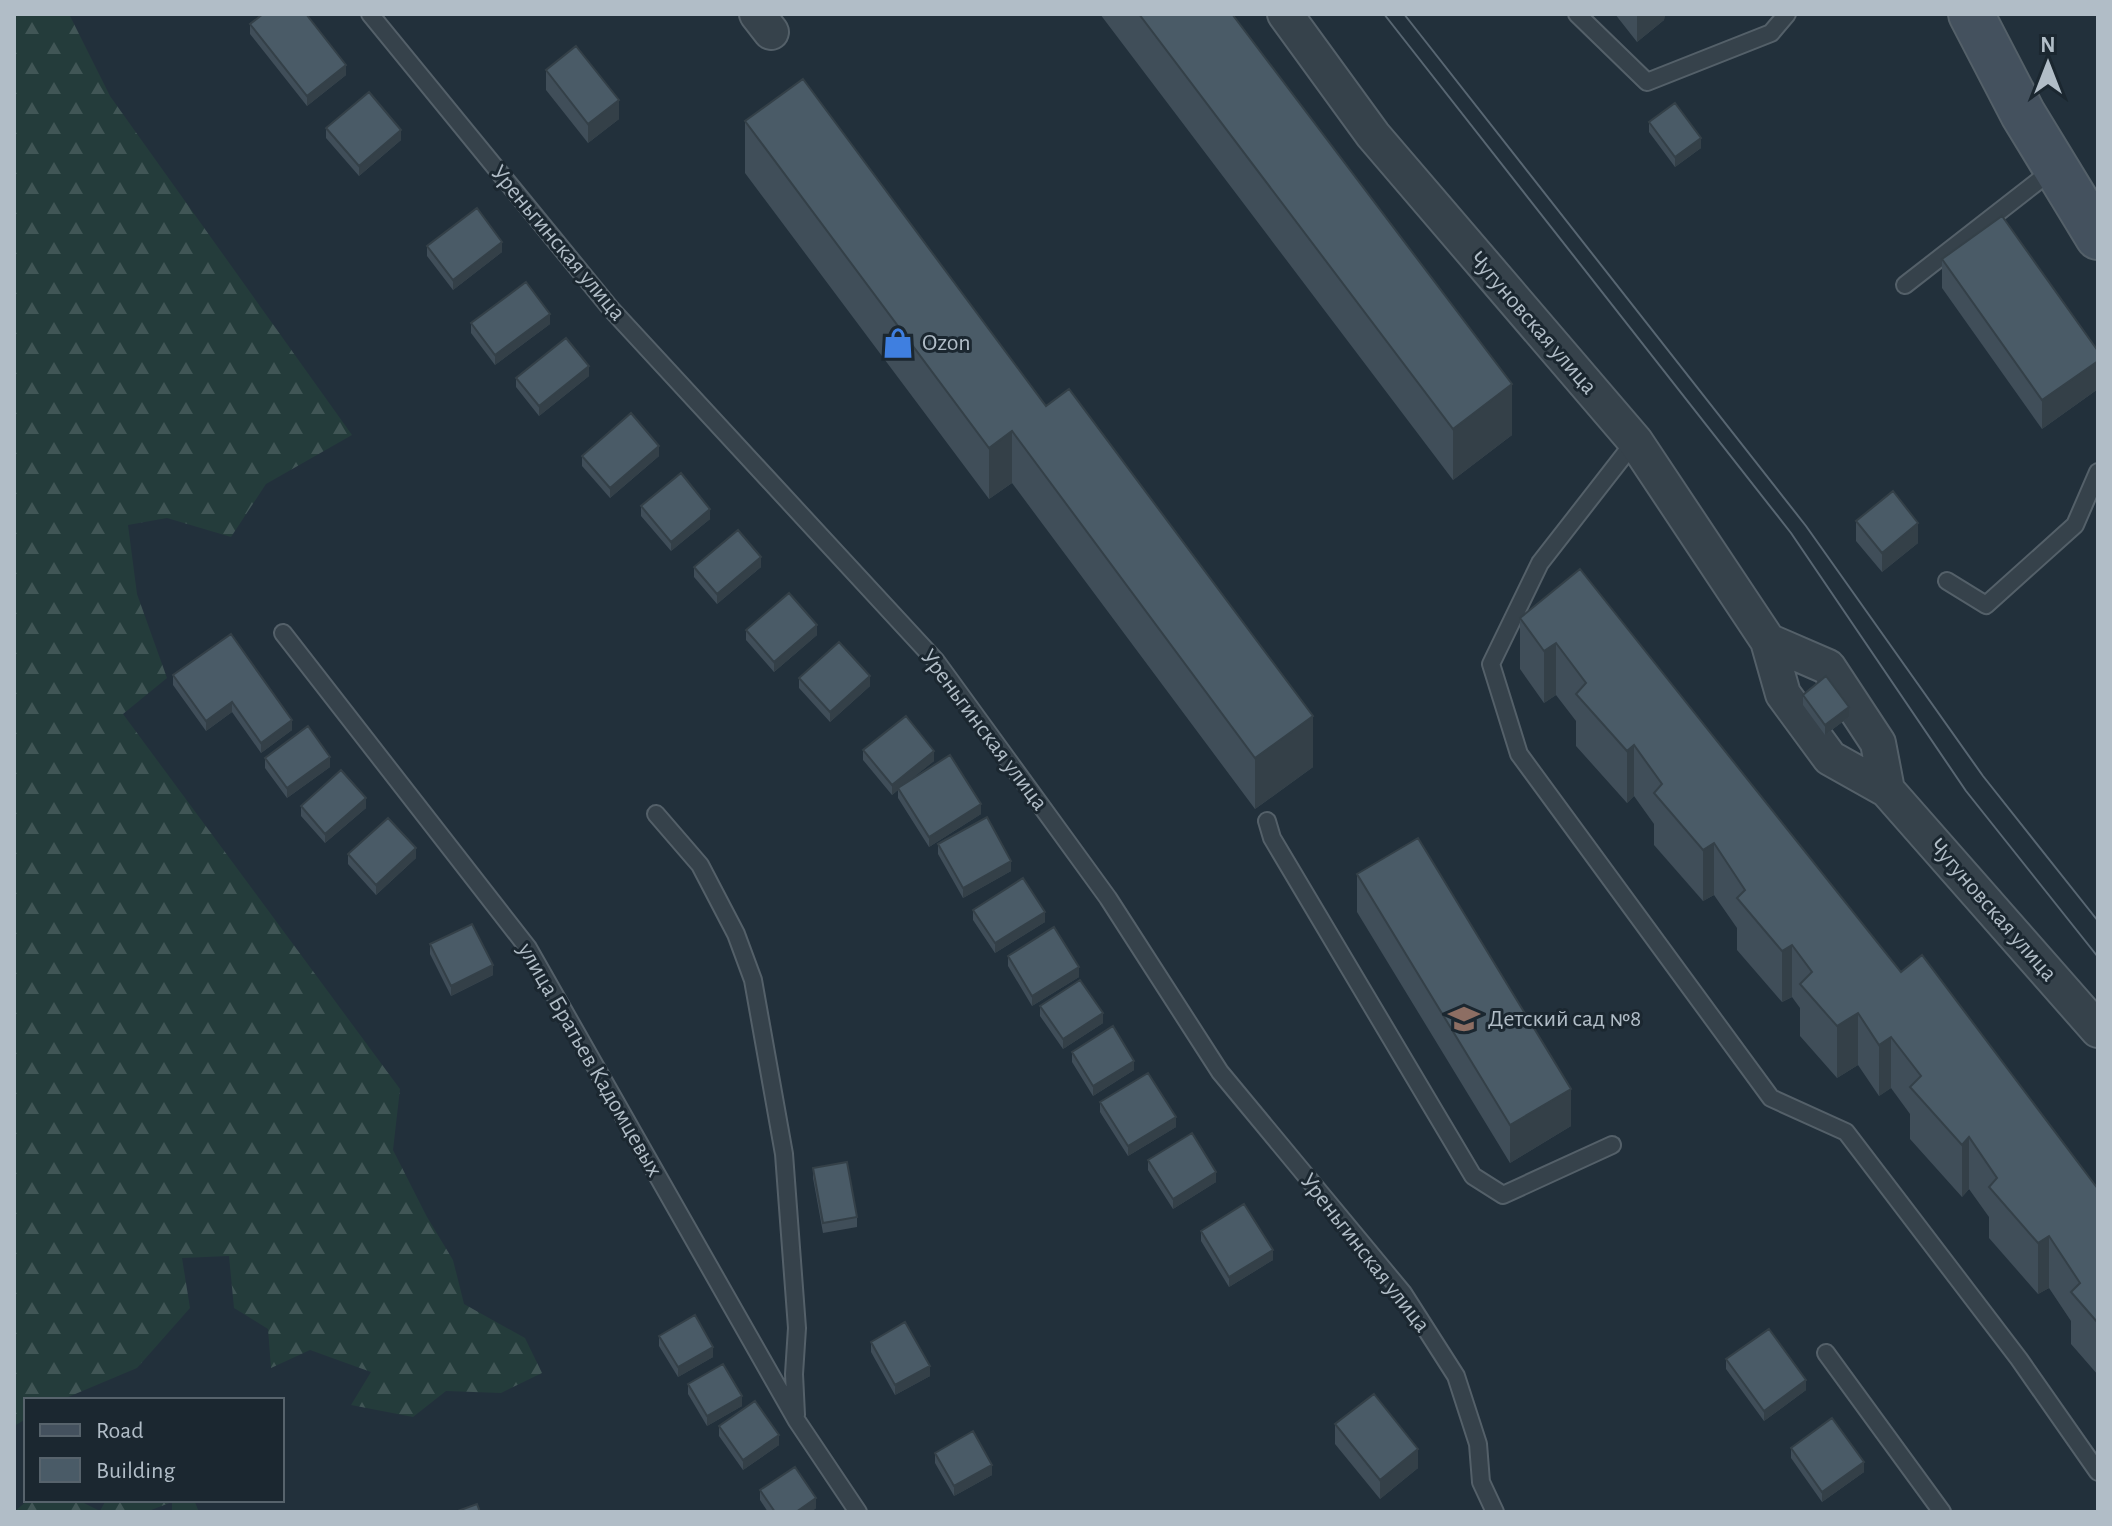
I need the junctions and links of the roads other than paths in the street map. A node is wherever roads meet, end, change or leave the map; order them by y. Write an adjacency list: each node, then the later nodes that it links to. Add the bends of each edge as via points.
1 (370, 14): 23 (lane, Уреньгинская улица, via 611,309 936,661 1108,898 1220,1072 1403,1293 1456,1376 1478,1444 1481,1482)
2 (1285, 14): 9 (street, Чугуновская улица, via 1373,135)
3 (1577, 14): 4 (lane, via 1647,82 1771,33)
4 (1787, 14)
5 (1971, 14): 6 (main road)
6 (2056, 167): 7 (main road); 8 (lane)
7 (2098, 237)
8 (1905, 285)
9 (1635, 441): 13 (street, Чугуновская улица); 21 (lane, via 1540,563 1491,664 1519,754 1771,1098 1846,1132)
10 (2098, 472): 11 (lane, via 2075,525 1986,605)
11 (1947, 581)
12 (283, 633): 20 (lane, улица Братьев Кадомцевых, via 528,948)
13 (1768, 641): 14 (street, Чугуновская улица, via 1783,694 1830,758); 14 (street, via 1828,667 1878,743)
14 (1887, 790): 17 (street, Чугуновская улица)
15 (656, 814): 20 (lane, via 700,865 753,980 784,1154 797,1328)
16 (1267, 821): 18 (lane, via 1272,838 1473,1176 1503,1195)
17 (2098, 1030)
18 (1612, 1145)
19 (1826, 1353): 24 (lane)
20 (797, 1421): 22 (lane, улица Братьев Кадомцевых)
21 (2098, 1472)
22 (858, 1512)
23 (1495, 1512)
24 (1942, 1512)

